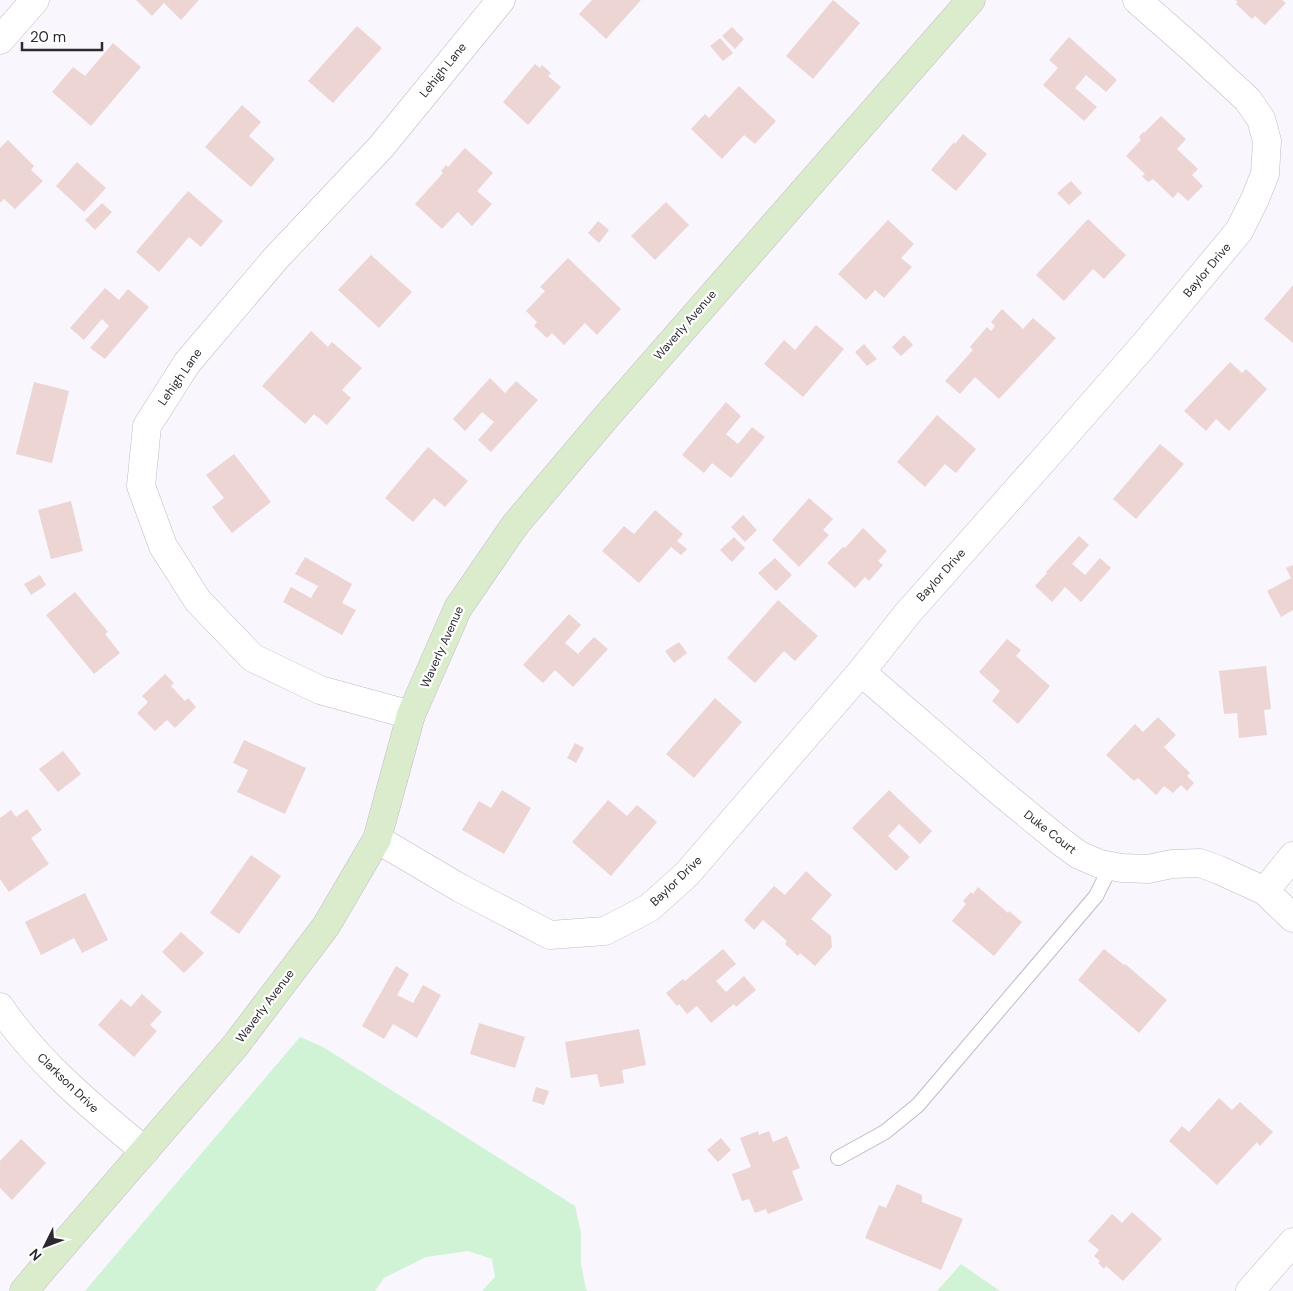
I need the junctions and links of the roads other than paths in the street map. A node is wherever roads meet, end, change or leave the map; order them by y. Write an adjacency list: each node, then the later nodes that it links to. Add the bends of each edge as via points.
1 (35, 0): 5 (street)
2 (501, 0): 7 (street, Lehigh Lane, via 381,147 276,258 187,363 147,426 142,486 163,546 198,601 253,658 320,690)
3 (971, 0): 7 (street, Waverly Avenue, via 515,525 458,608)
4 (1137, 0): 6 (street, Baylor Drive, via 1248,100 1261,119 1267,141 1265,174 1255,200 1239,231 1144,345 907,614)
5 (0, 40)
6 (861, 672): 8 (street, Baylor Drive, via 686,874 648,908 604,930 550,935 460,888); 10 (street, Duke Court, via 1060,841 1079,855)
7 (411, 716): 8 (street, Waverly Avenue)
8 (377, 839): 14 (street, Waverly Avenue, via 326,926 235,1046)
9 (1293, 856): 11 (street)
10 (1111, 866): 11 (street, Duke Court, via 1148,869 1200,863); 15 (lane, via 1096,896 918,1105 885,1132)
11 (1264, 891): 12 (street, Duke Court)
12 (1293, 918)
13 (0, 1007): 14 (street, Clarkson Drive, via 14,1028 49,1066)
14 (145, 1151): 17 (street, Waverly Avenue)
15 (838, 1158)
16 (1293, 1242): 18 (street)
17 (24, 1291)
18 (1250, 1291)

